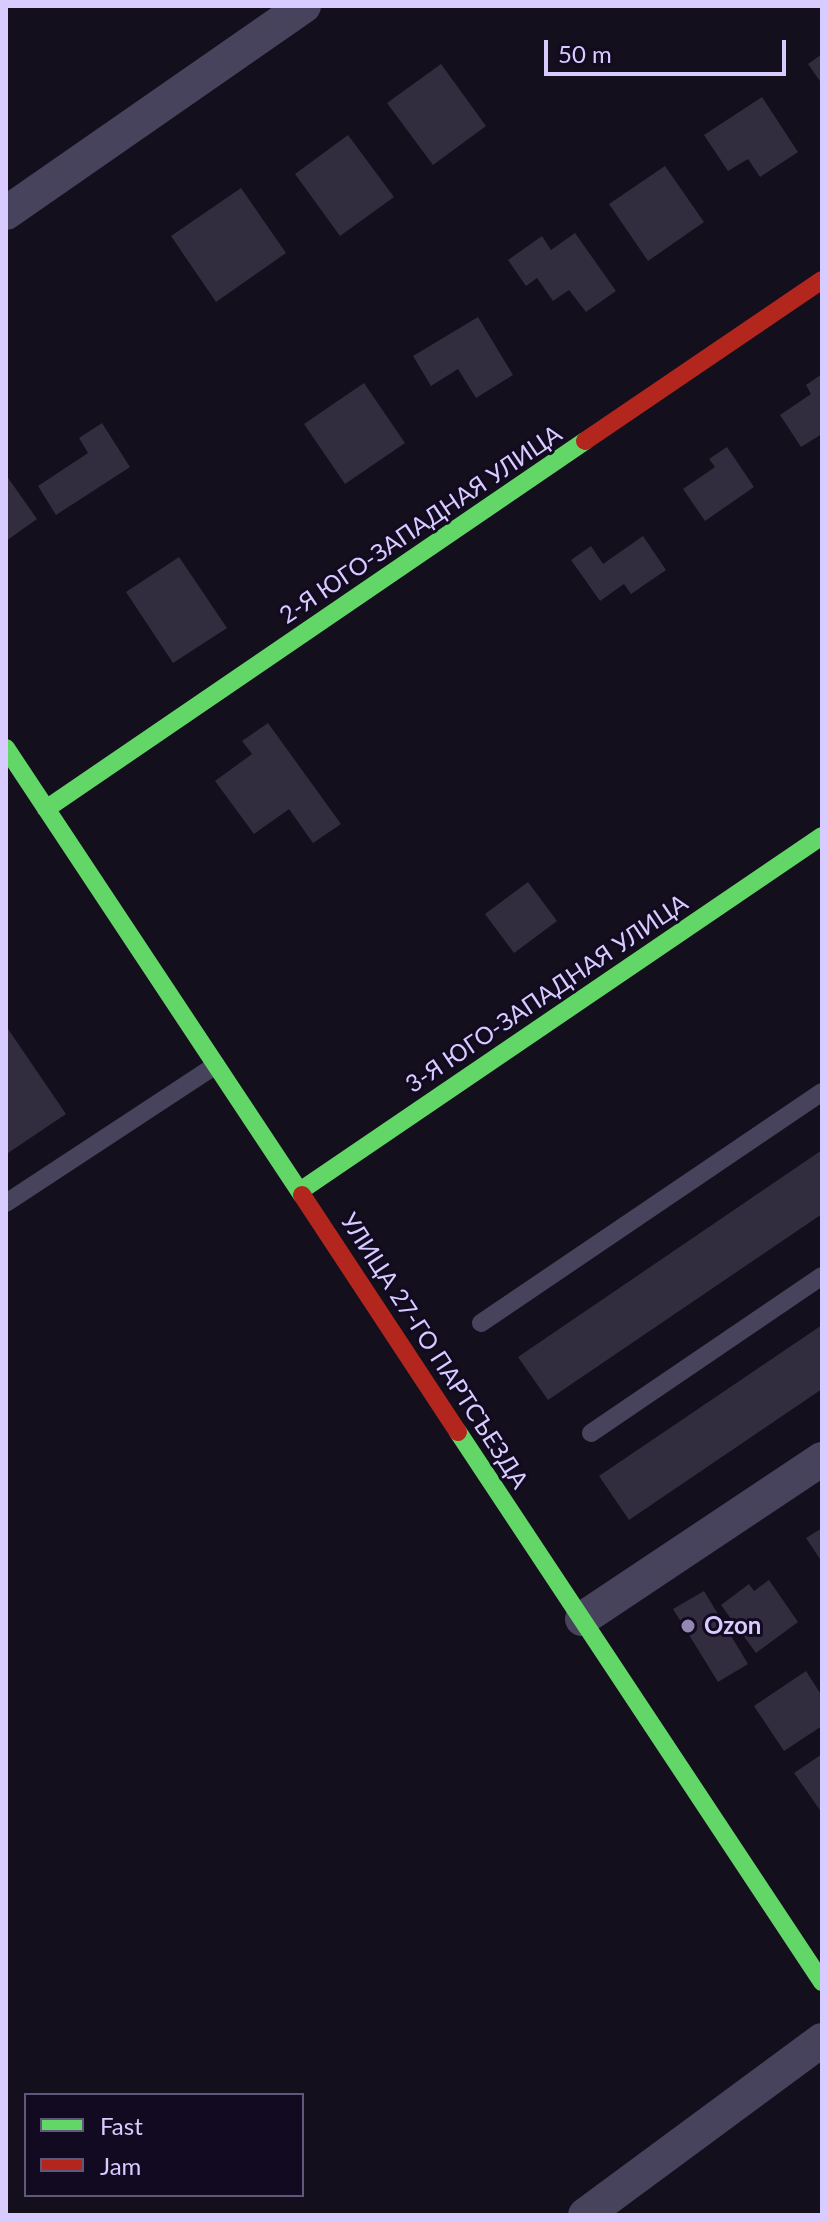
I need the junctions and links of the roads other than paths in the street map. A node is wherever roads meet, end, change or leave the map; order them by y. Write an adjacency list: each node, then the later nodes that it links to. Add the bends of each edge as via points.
1 (304, 6): 2 (street)
2 (6, 213)
3 (822, 280): 5 (street, 2-Я ЮГО-ЗАПАДНАЯ УЛИЦА)
4 (6, 748): 5 (street, УЛИЦА 27-ГО ПАРТСЪЕЗДА)
5 (46, 809): 7 (street, УЛИЦА 27-ГО ПАРТСЪЕЗДА)
6 (822, 836): 9 (street, 3-Я ЮГО-ЗАПАДНАЯ УЛИЦА)
7 (216, 1065): 9 (street, УЛИЦА 27-ГО ПАРТСЪЕЗДА); 10 (lane)
8 (822, 1092): 12 (lane)
9 (300, 1191): 15 (street, УЛИЦА 27-ГО ПАРТСЪЕЗДА)
10 (6, 1203)
11 (822, 1276): 13 (lane)
12 (481, 1323)
13 (591, 1433)
14 (822, 1459): 15 (street)
15 (582, 1619): 16 (street, УЛИЦА 27-ГО ПАРТСЪЕЗДА)
16 (822, 1982)
17 (822, 2040): 18 (street)
18 (585, 2215)

